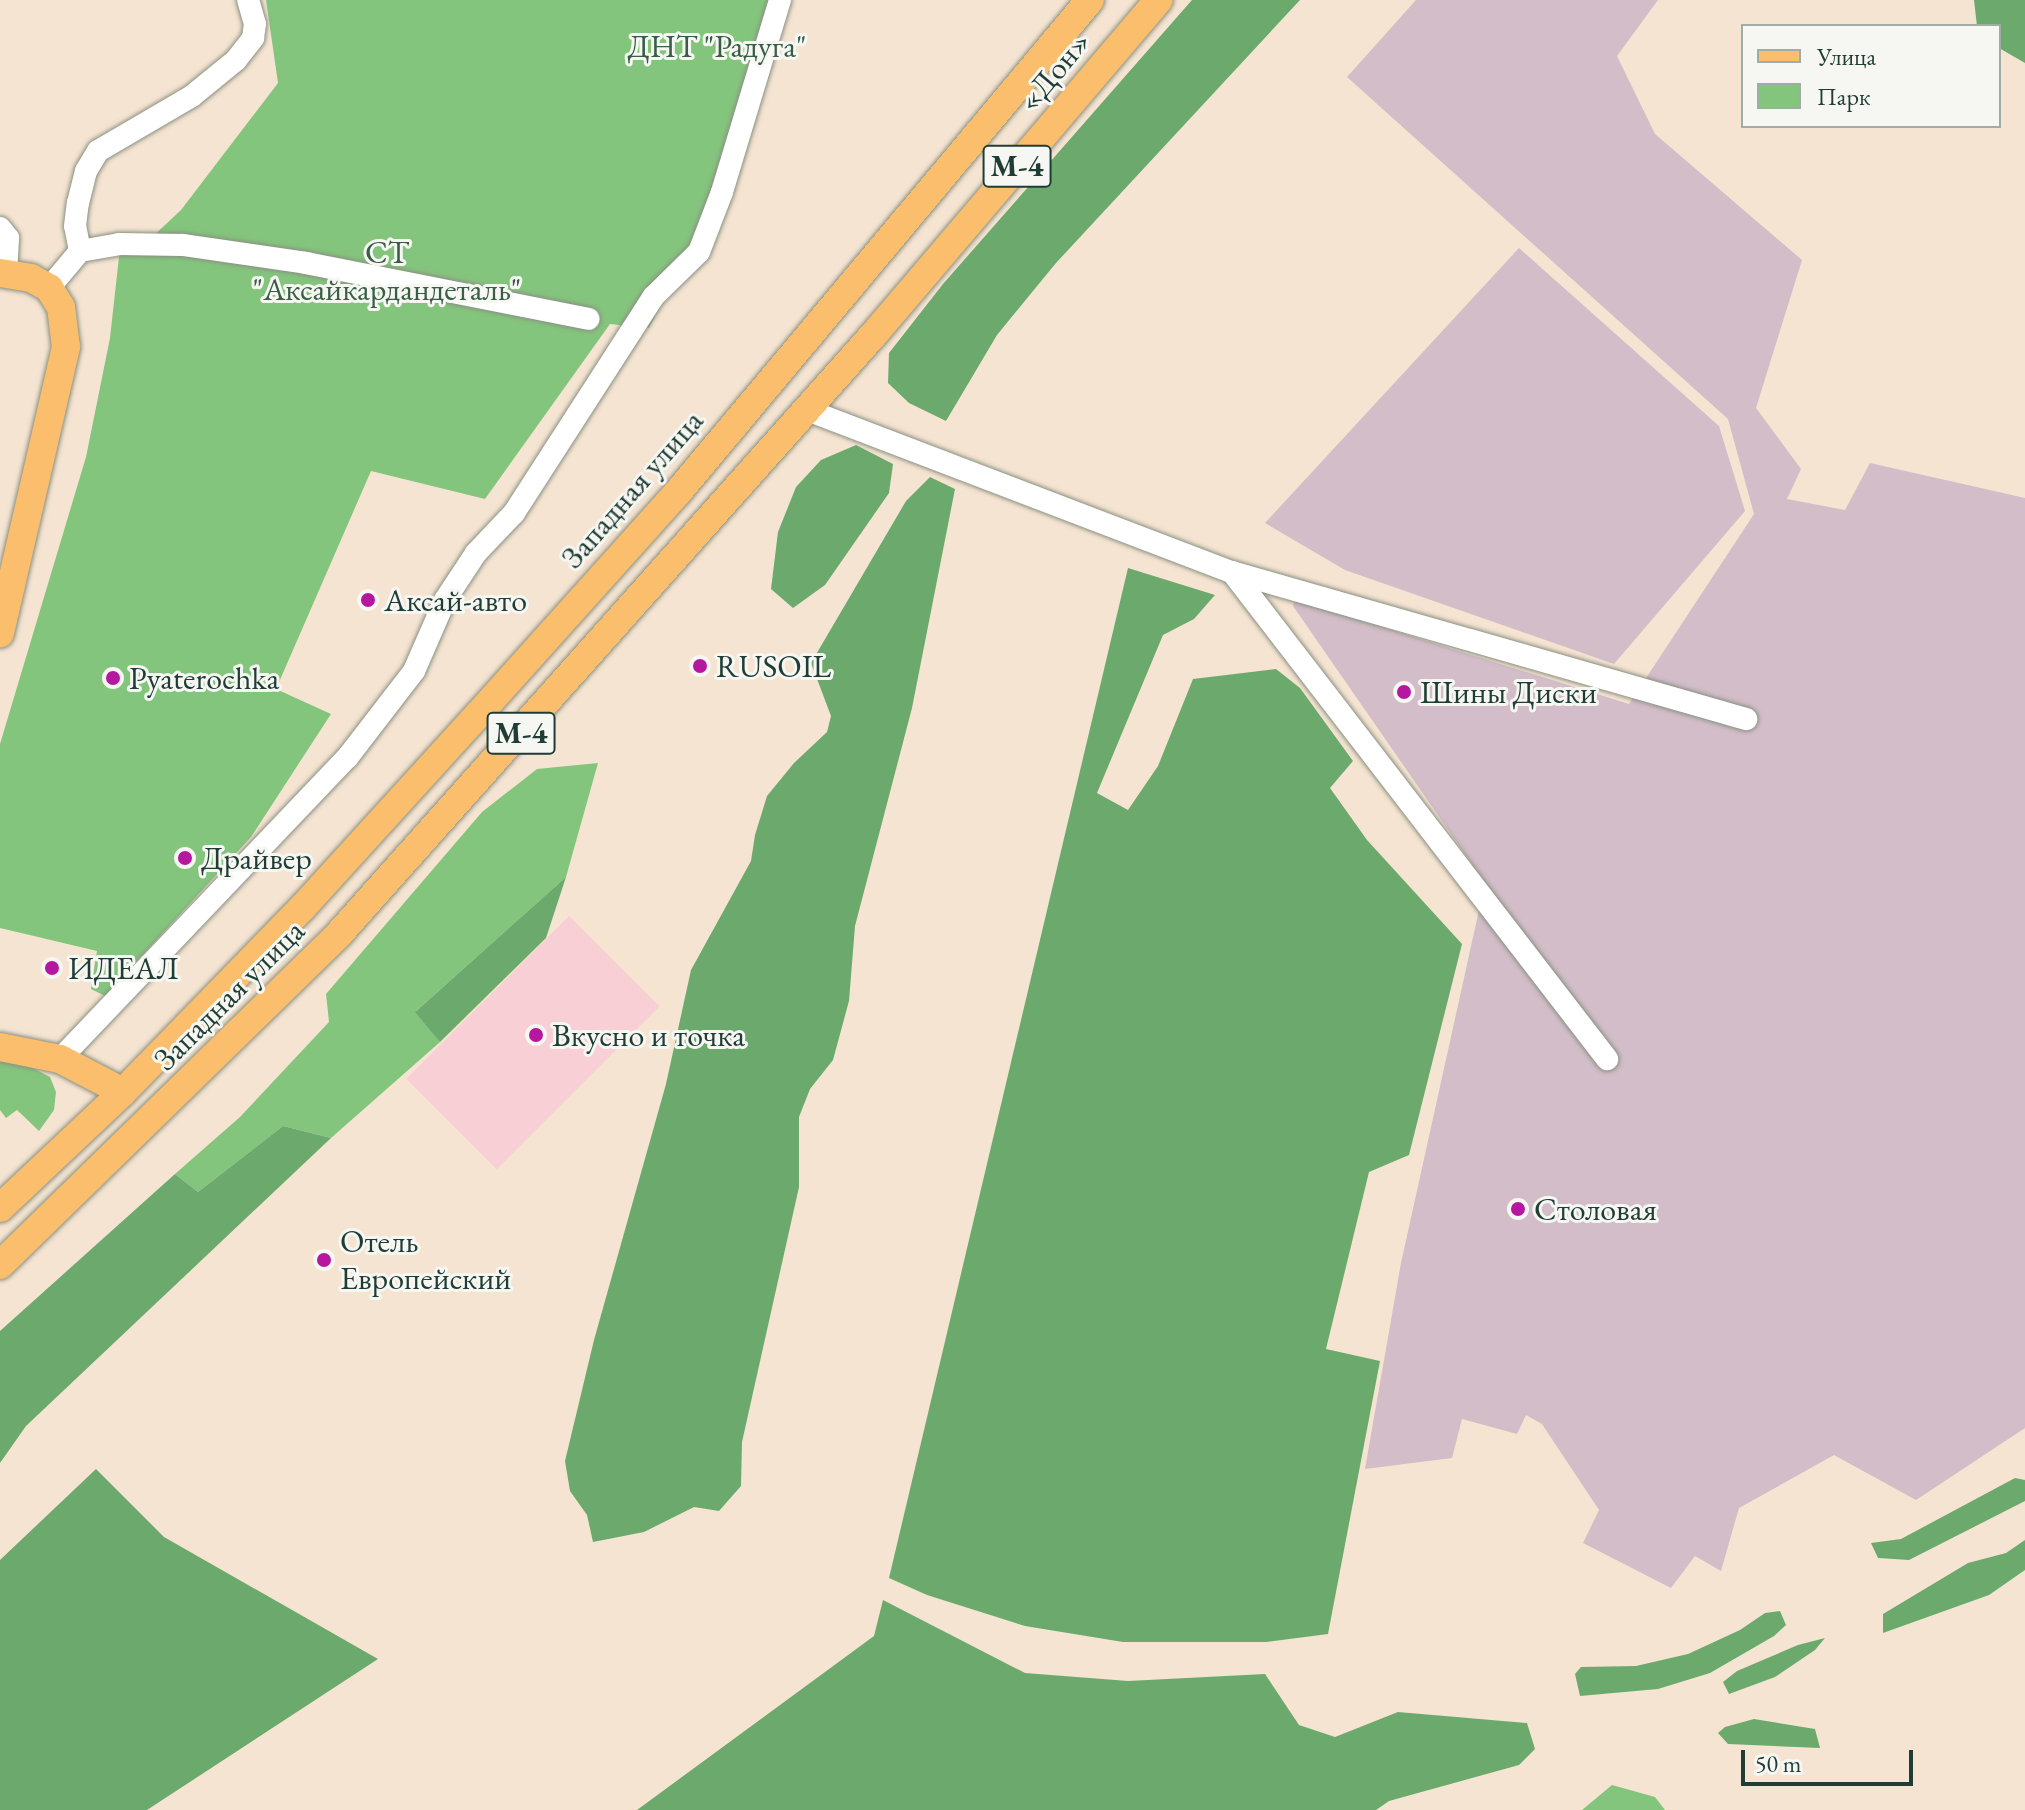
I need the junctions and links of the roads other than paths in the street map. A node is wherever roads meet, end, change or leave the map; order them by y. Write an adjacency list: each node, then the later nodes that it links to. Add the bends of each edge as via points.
1 (248, 0): 6 (street, via 253,38 236,60 192,96 98,151 86,171 78,203)
2 (780, 0): 16 (street, via 699,252 653,297 514,513 476,553 453,588 414,671 347,758)
3 (1090, 0): 18 (main road, Западная улица / М-4, via 679,491 303,907)
4 (1159, 0): 10 (main road, «Дон» / М-4)
5 (0, 228): 7 (street, via 8,238)
6 (80, 251): 8 (street); 9 (street, via 119,244 183,245 306,263)
7 (3, 273): 8 (main road)
8 (49, 288): 13 (main road, via 61,307 66,347)
9 (588, 319)
10 (876, 332): 11 (main road, Западная улица / М-4)
11 (807, 410): 12 (street); 20 (main road, Западная улица / М-4, via 339,934)
12 (1232, 572): 14 (street); 17 (street)
13 (0, 633)
14 (1746, 719)
15 (0, 1047): 16 (main road)
16 (60, 1059): 18 (main road)
17 (1607, 1059)
18 (123, 1092): 19 (main road, Западная улица / М-4)
19 (0, 1208)
20 (0, 1265)

